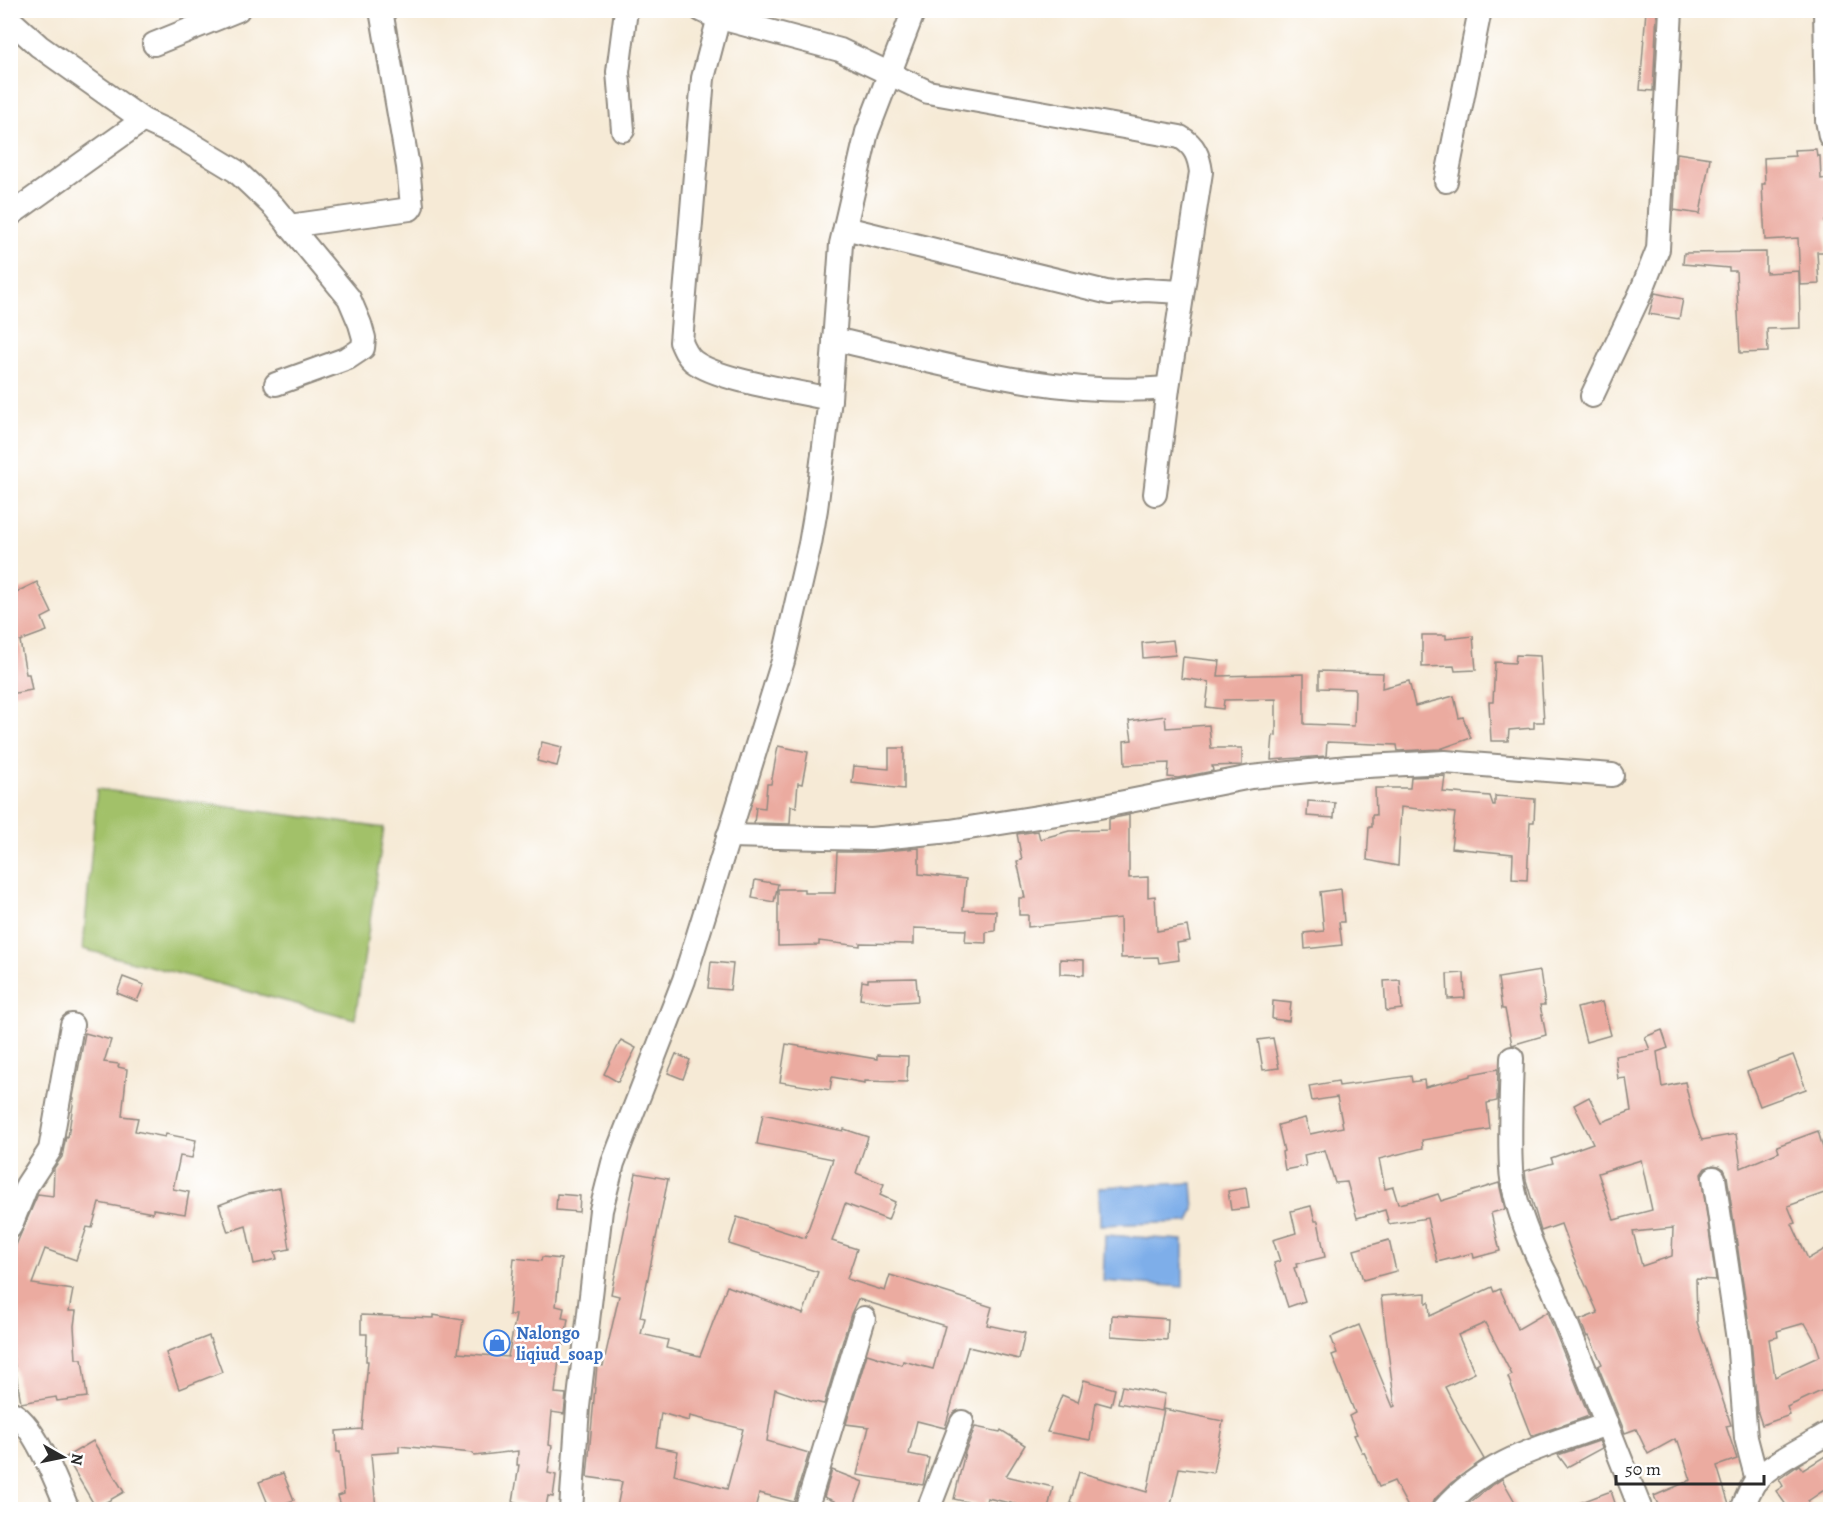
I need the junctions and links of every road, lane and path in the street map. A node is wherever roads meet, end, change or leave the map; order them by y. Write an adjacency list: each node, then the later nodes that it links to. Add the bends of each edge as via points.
1 (238, 10): 10 (street)
2 (381, 10): 17 (street, via 412,206)
3 (626, 10): 13 (street, via 618,72)
4 (914, 10): 11 (street)
5 (1480, 10): 15 (street)
6 (1671, 10): 23 (street, via 1658,249)
7 (1825, 10): 14 (street)
8 (710, 14): 11 (street, via 840,50); 24 (street, via 681,342 694,362 713,372)
9 (10, 20): 12 (street, via 39,46)
10 (154, 44)
11 (889, 74): 18 (street, via 867,132); 19 (street, via 928,92 1180,137 1188,142 1199,159 1201,172)
12 (143, 120): 16 (street); 17 (street, via 236,171)
13 (623, 130)
14 (1830, 136)
15 (1446, 181)
16 (10, 215)
17 (289, 226): 21 (street, via 349,298 364,338 363,348 348,358)
18 (845, 228): 19 (street, via 1110,293); 20 (street)
19 (1182, 292): 22 (street)
20 (834, 339): 22 (street, via 1017,380 1132,391); 24 (street)
21 (276, 384)
22 (1168, 388): 25 (street)
23 (1592, 396)
24 (830, 399): 27 (street, via 810,544 783,661)
25 (1155, 494)
26 (1612, 775): 27 (street, via 1445,762 1348,767 1251,777 950,831 871,839)
27 (728, 836): 39 (street, via 684,980 613,1163 601,1210 578,1407)
28 (72, 1025): 31 (street, via 51,1150 27,1185)
29 (1512, 1058): 35 (street, via 1511,1171 1515,1193 1535,1254)
30 (1714, 1178): 37 (street, via 1738,1340 1746,1438)
31 (10, 1227)
32 (864, 1318): 40 (street)
33 (10, 1412): 38 (street, via 26,1424)
34 (962, 1422): 41 (street)
35 (1608, 1424): 42 (street, via 1504,1461 1485,1472); 43 (street)
36 (1830, 1432): 37 (street)
37 (1757, 1480): 44 (street)
38 (68, 1509)
39 (571, 1509)
40 (806, 1509)
41 (928, 1509)
42 (1443, 1509)
43 (1641, 1509)
44 (1742, 1509)

